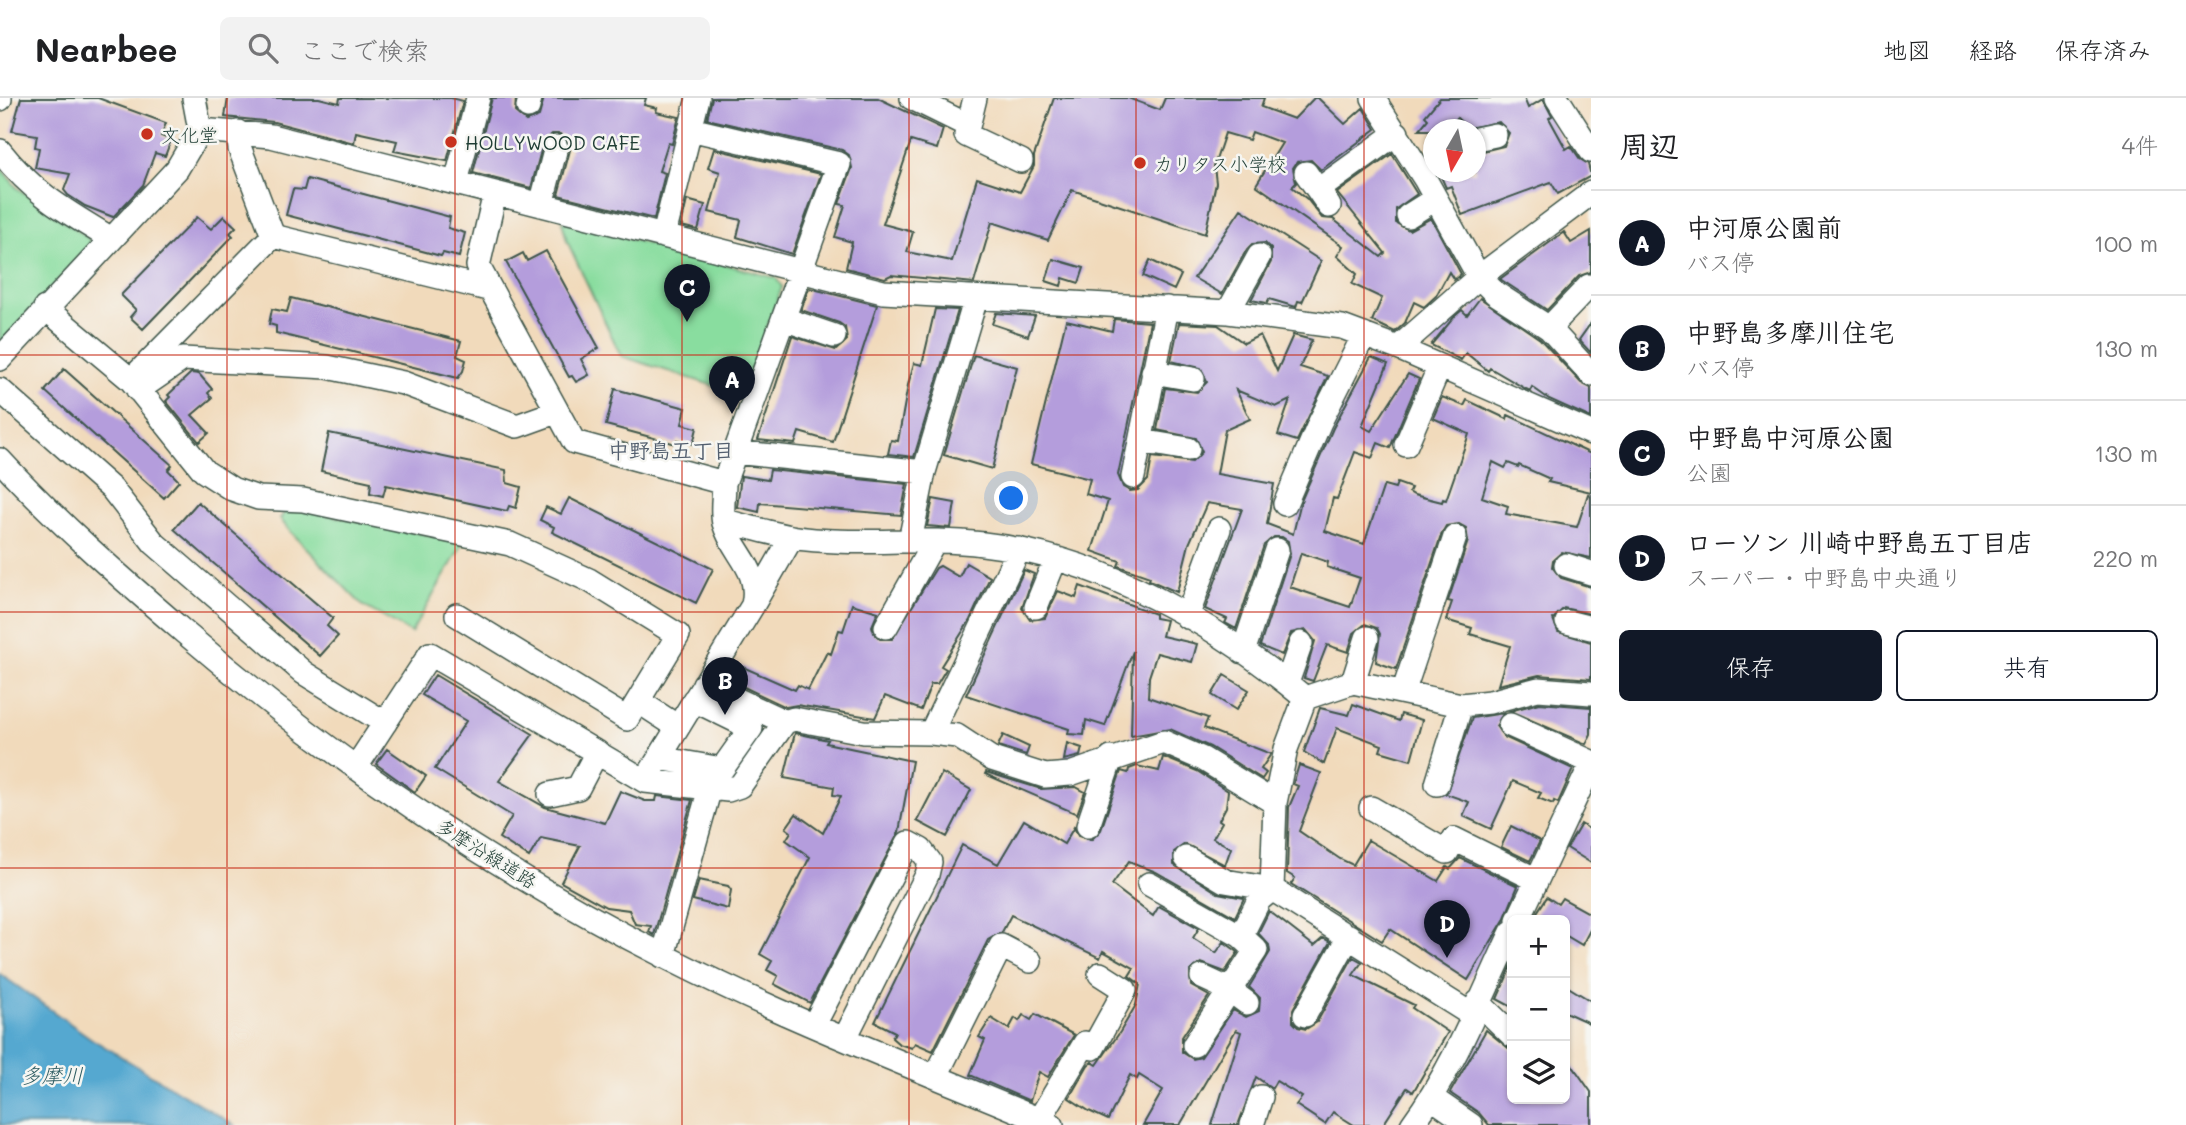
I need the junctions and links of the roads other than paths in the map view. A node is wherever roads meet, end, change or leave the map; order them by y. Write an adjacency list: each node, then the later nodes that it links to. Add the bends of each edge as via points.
1 (194, 98): 10 (street)
2 (478, 98): 18 (street)
3 (698, 98): 9 (street)
4 (912, 98): 8 (street)
5 (975, 98): 8 (street)
6 (1374, 98): 12 (street)
7 (1557, 98): 15 (street)
8 (967, 125): 16 (street, via 966,135)
9 (690, 129): 25 (street); 29 (street, via 839,164)
10 (200, 130): 11 (street); 27 (street, via 177,169)
11 (238, 132): 18 (street); 26 (street, via 240,149)
12 (1397, 133): 17 (street); 20 (street)
13 (556, 146): 23 (street)
14 (0, 151): 27 (street, via 23,180)
15 (1591, 151)
16 (1021, 161)
17 (1423, 170)
18 (456, 182): 22 (street)
19 (1431, 182): 24 (street); 30 (street)
20 (1318, 189)
21 (1591, 193): 30 (street)
22 (495, 194): 23 (street); 32 (street, via 478,266)
23 (541, 205): 25 (street)
24 (1408, 216)
25 (664, 235): 29 (street)
26 (273, 236): 32 (street); 47 (street)
27 (110, 238): 34 (street)
28 (1259, 256): 36 (street)
29 (801, 272): 33 (street, via 883,292); 37 (street)
30 (1479, 277): 38 (street, via 1495,293); 41 (street)
31 (1589, 286): 38 (street)
32 (488, 289): 49 (street)
33 (976, 298): 35 (street); 56 (street)
34 (45, 308): 42 (street); 47 (street)
35 (1167, 309): 36 (street); 44 (street)
36 (1228, 312): 39 (street, via 1342,327)
37 (784, 319): 40 (street); 54 (street)
38 (1549, 328): 45 (street)
39 (1364, 335): 41 (street); 59 (street)
40 (834, 336)
41 (1398, 348): 43 (street)
42 (0, 359)
43 (1439, 368): 50 (street); 52 (street)
44 (1153, 372): 46 (street); 51 (street)
45 (1591, 374)
46 (1193, 379)
47 (134, 385): 49 (street, via 183,359 327,367 403,383 517,426); 87 (street, via 204,471 232,489 258,498 303,500 510,544 589,580 678,635)
48 (0, 390): 90 (street, via 112,489 154,543 293,664)
49 (556, 412): 58 (street, via 574,442)
50 (1591, 433)
51 (1141, 441): 53 (street); 57 (street)
52 (1406, 445)
53 (1188, 449)
54 (734, 452): 56 (street); 58 (street)
55 (0, 460): 98 (street, 多摩沿線道路, via 112,572 254,692)
56 (924, 472): 64 (street)
57 (1133, 477)
58 (724, 483): 60 (street)
59 (1285, 504)
60 (724, 521): 62 (street); 71 (street, via 753,576)
61 (1219, 529): 74 (street)
62 (792, 537): 64 (street); 71 (street)
63 (1455, 537): 83 (street)
64 (910, 541): 65 (street)
65 (934, 542): 66 (street); 76 (street)
66 (1019, 550): 68 (street); 92 (street)
67 (1277, 550): 80 (street)
68 (1055, 560): 72 (street); 74 (street, via 1146,592)
69 (1566, 565): 70 (street)
70 (1591, 573)
71 (753, 605): 84 (street)
72 (1036, 607)
73 (457, 615): 87 (street, via 627,719)
74 (1187, 617): 80 (street)
75 (1567, 622): 77 (street)
76 (886, 627)
77 (1591, 628)
78 (1367, 638): 81 (street)
79 (1301, 643): 82 (street)
80 (1242, 652): 82 (street)
81 (1353, 682): 83 (street); 86 (street)
82 (1287, 683): 86 (street)
83 (1404, 690): 88 (street)
84 (699, 692): 89 (street); 91 (street); 95 (street, via 751,728 722,769)
85 (1591, 693): 88 (street, via 1538,689)
86 (1305, 698): 103 (street, via 1286,749)
87 (638, 701): 91 (street)
88 (1461, 705): 100 (street)
89 (785, 722): 92 (street, via 794,719 864,732); 101 (street, via 740,786)
90 (385, 723): 94 (street, via 430,654); 98 (street)
91 (678, 727): 95 (street)
92 (931, 733): 96 (street, via 957,736 992,759 1045,776 1070,775)
93 (1520, 735): 97 (street)
94 (597, 752): 99 (street); 102 (street, via 578,788)
95 (659, 758): 99 (street)
96 (1111, 758): 103 (street, via 1152,744 1175,744); 105 (street)
97 (1591, 763): 107 (street)
98 (356, 766): 114 (street, 多摩沿線道路, via 497,862)
99 (645, 780): 101 (street)
100 (1437, 784)
101 (710, 788): 114 (street)
102 (550, 794)
103 (1275, 803): 108 (street)
104 (1371, 808): 107 (street, via 1447,852 1454,839)
105 (1088, 826)
106 (1186, 858): 108 (street, via 1225,881)
107 (1537, 880): 110 (street)
108 (1272, 889): 111 (street, via 1259,900); 112 (street)
109 (1151, 893): 111 (street)
110 (1520, 915)
111 (1241, 936): 118 (street, via 1256,950)
112 (1349, 936): 120 (street); 121 (street)
113 (1507, 942): 120 (street)
114 (663, 956): 122 (street, 多摩沿線道路)
115 (1030, 961): 126 (street, via 1001,946)
116 (1100, 974): 129 (street, via 1125,990 1093,1048 1085,1043)
117 (1202, 977): 118 (street)
118 (1228, 989): 119 (street); 125 (street)
119 (1247, 1003)
120 (1475, 1009): 123 (street); 128 (street)
121 (1304, 1015)
122 (814, 1025): 124 (street, 多摩沿線道路); 124 (street, via 908,843 930,862 927,875)
123 (1507, 1031)
124 (845, 1038): 126 (street, 多摩沿線道路)
125 (1194, 1045)
126 (936, 1076): 129 (street, 多摩沿線道路)
127 (1261, 1097): 130 (street)
128 (1432, 1098): 131 (street); 132 (street)
129 (1045, 1122)
130 (1252, 1125)
131 (1412, 1125)
132 (1471, 1125)

